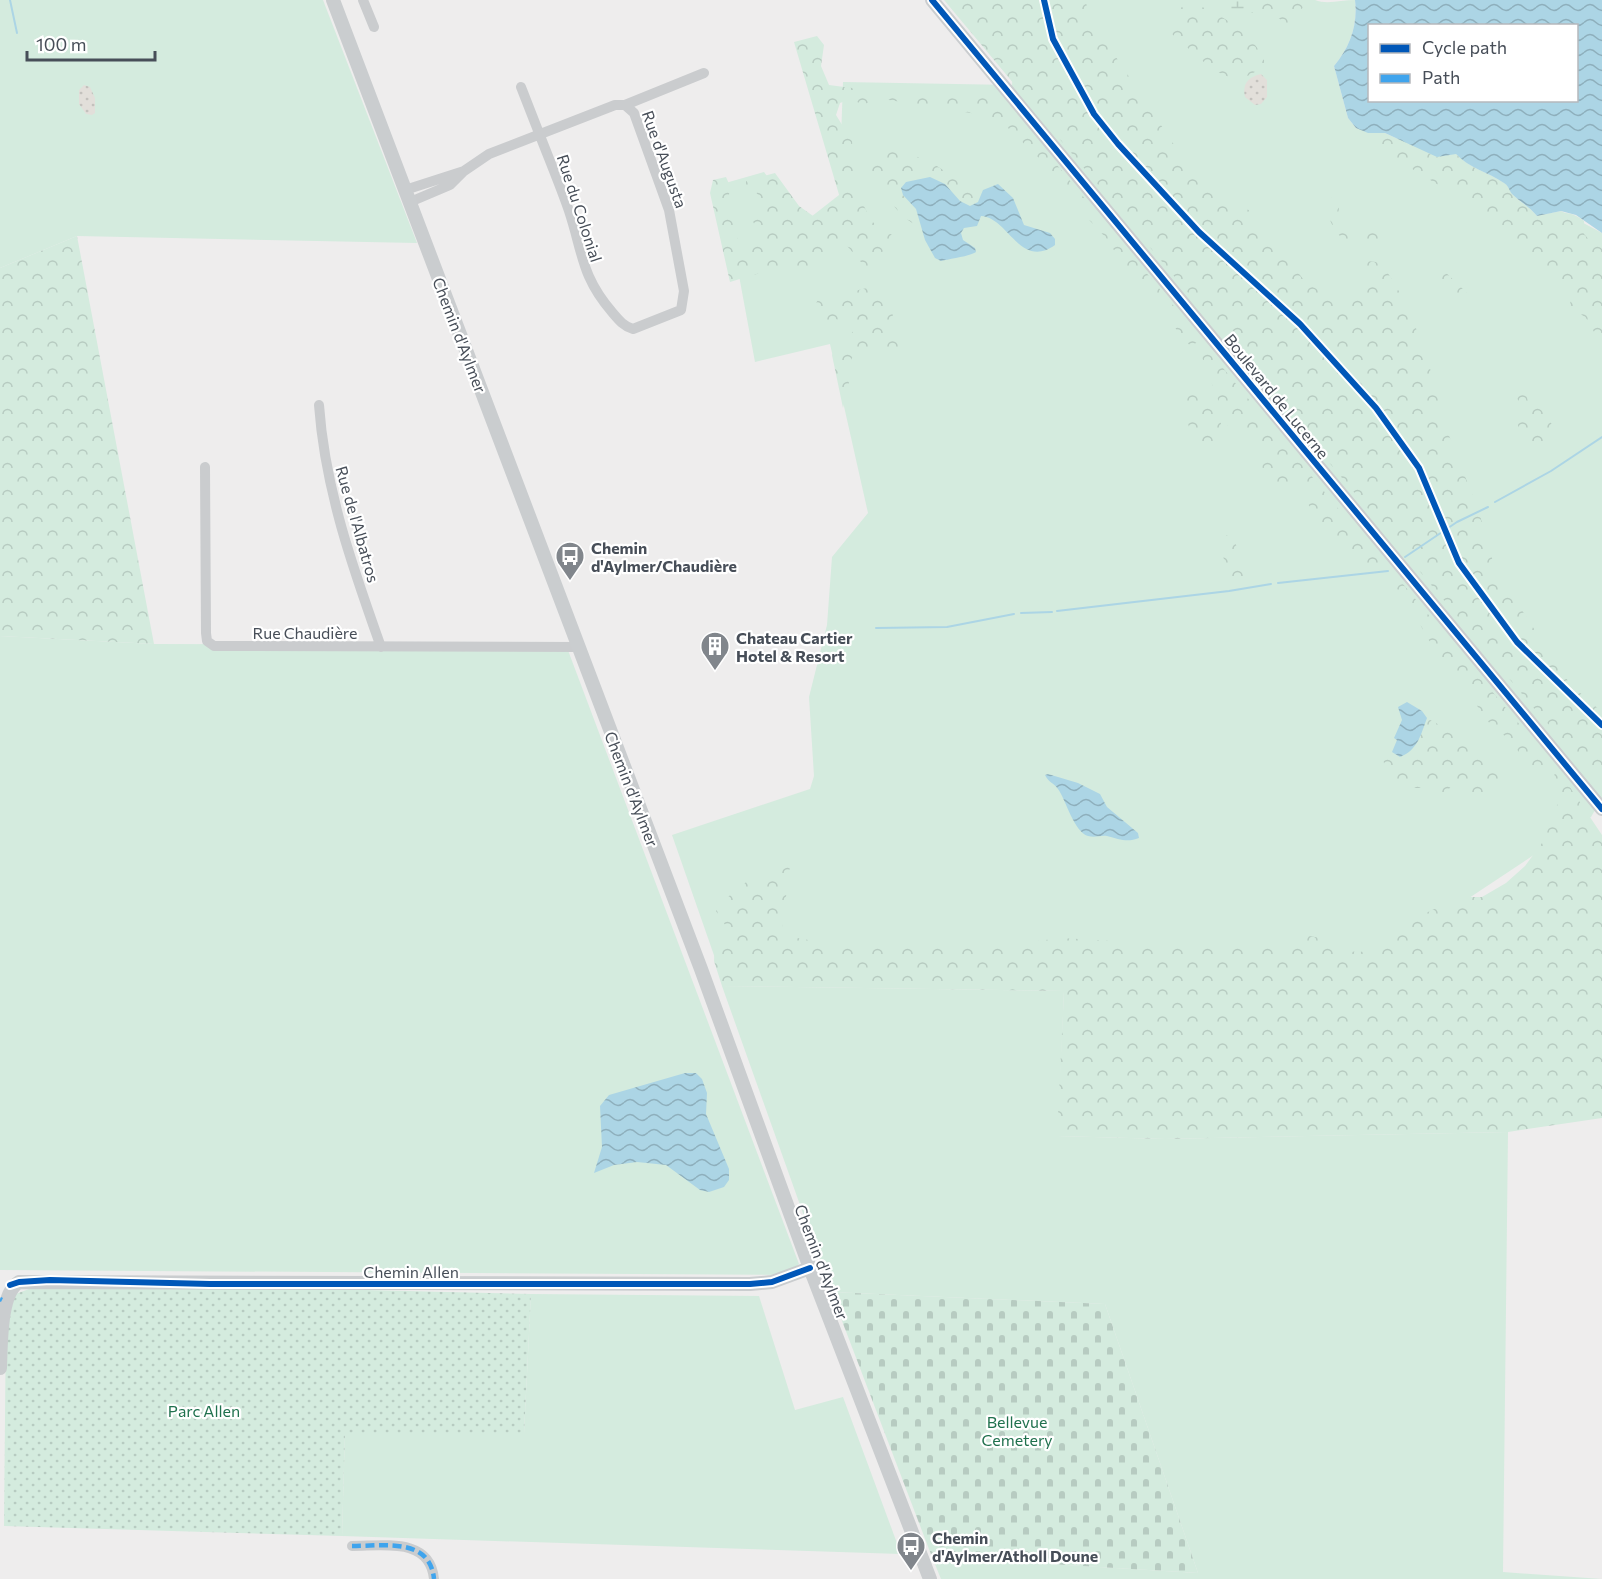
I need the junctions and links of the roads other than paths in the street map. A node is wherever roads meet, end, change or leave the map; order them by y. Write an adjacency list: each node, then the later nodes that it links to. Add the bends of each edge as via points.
1 (333, 0): 9 (main road, Chemin d'Aylmer)
2 (363, 0): 4 (street)
3 (932, 0): 15 (main road, Boulevard de Lucerne)
4 (374, 27)
5 (704, 73): 7 (street, Rue d'Augusta)
6 (521, 87): 8 (street, Rue du Colonial)
7 (625, 105): 8 (street, Rue d'Augusta, via 615,105); 10 (street, Rue d'Augusta, via 634,113 667,200 684,299 676,314 638,328)
8 (539, 133): 9 (street, Rue d'Augusta, via 489,154 450,185); 10 (street, Rue du Colonial, via 570,213 589,280)
9 (408, 196): 14 (main road, Chemin d'Aylmer)
10 (627, 327)
11 (319, 405): 13 (street, Rue de l'Albatros, via 323,450 336,510)
12 (205, 467): 13 (street, Rue Chaudière, via 207,641 214,646)
13 (381, 647): 14 (street, Rue Chaudière)
14 (579, 647): 16 (main road, Chemin d'Aylmer)
15 (1602, 809)
16 (810, 1268): 17 (main road, Chemin Allen, via 772,1282 750,1284 19,1282 10,1286 2,1300); 20 (main road, Chemin d'Aylmer)
17 (0, 1368)
18 (352, 1546): 19 (street, via 420,1550 428,1557)
19 (434, 1579)
20 (930, 1579)

